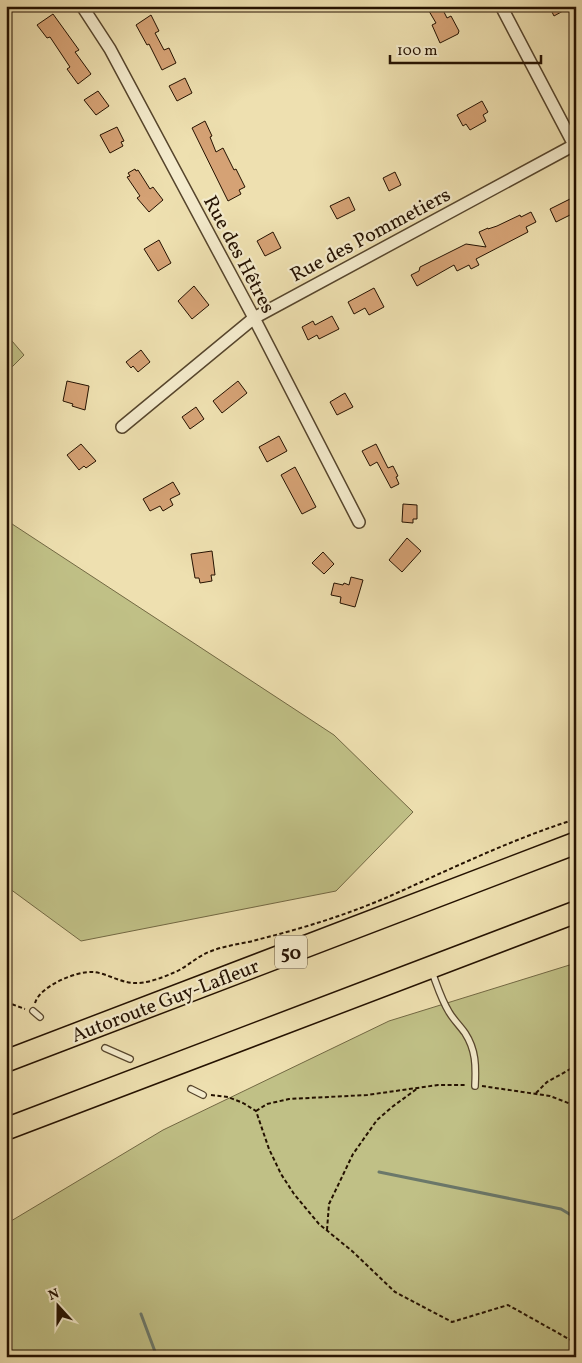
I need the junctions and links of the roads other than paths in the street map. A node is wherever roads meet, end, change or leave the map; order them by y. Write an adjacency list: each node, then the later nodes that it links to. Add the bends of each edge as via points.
1 (82, 6): 4 (street, Rue des Hêtres, via 110,49)
2 (501, 6): 3 (street)
3 (575, 145): 4 (street, Rue des Pommetiers)
4 (254, 318): 5 (street, Rue des Pommetiers); 6 (street, Rue des Hêtres)
5 (122, 427)
6 (359, 522)
7 (576, 843): 16 (highway, Autoroute Guy-Lafleur / 50)
8 (576, 912): 10 (highway)
9 (576, 919): 10 (highway)
10 (505, 939): 11 (highway)
11 (431, 967): 17 (lane, via 444,1003 466,1034 474,1053); 20 (highway)
12 (33, 1011): 13 (lane)
13 (40, 1018)
14 (105, 1048): 15 (lane)
15 (130, 1059)
16 (6, 1060)
17 (475, 1086)
18 (191, 1089): 19 (lane)
19 (203, 1096)
20 (6, 1130)

